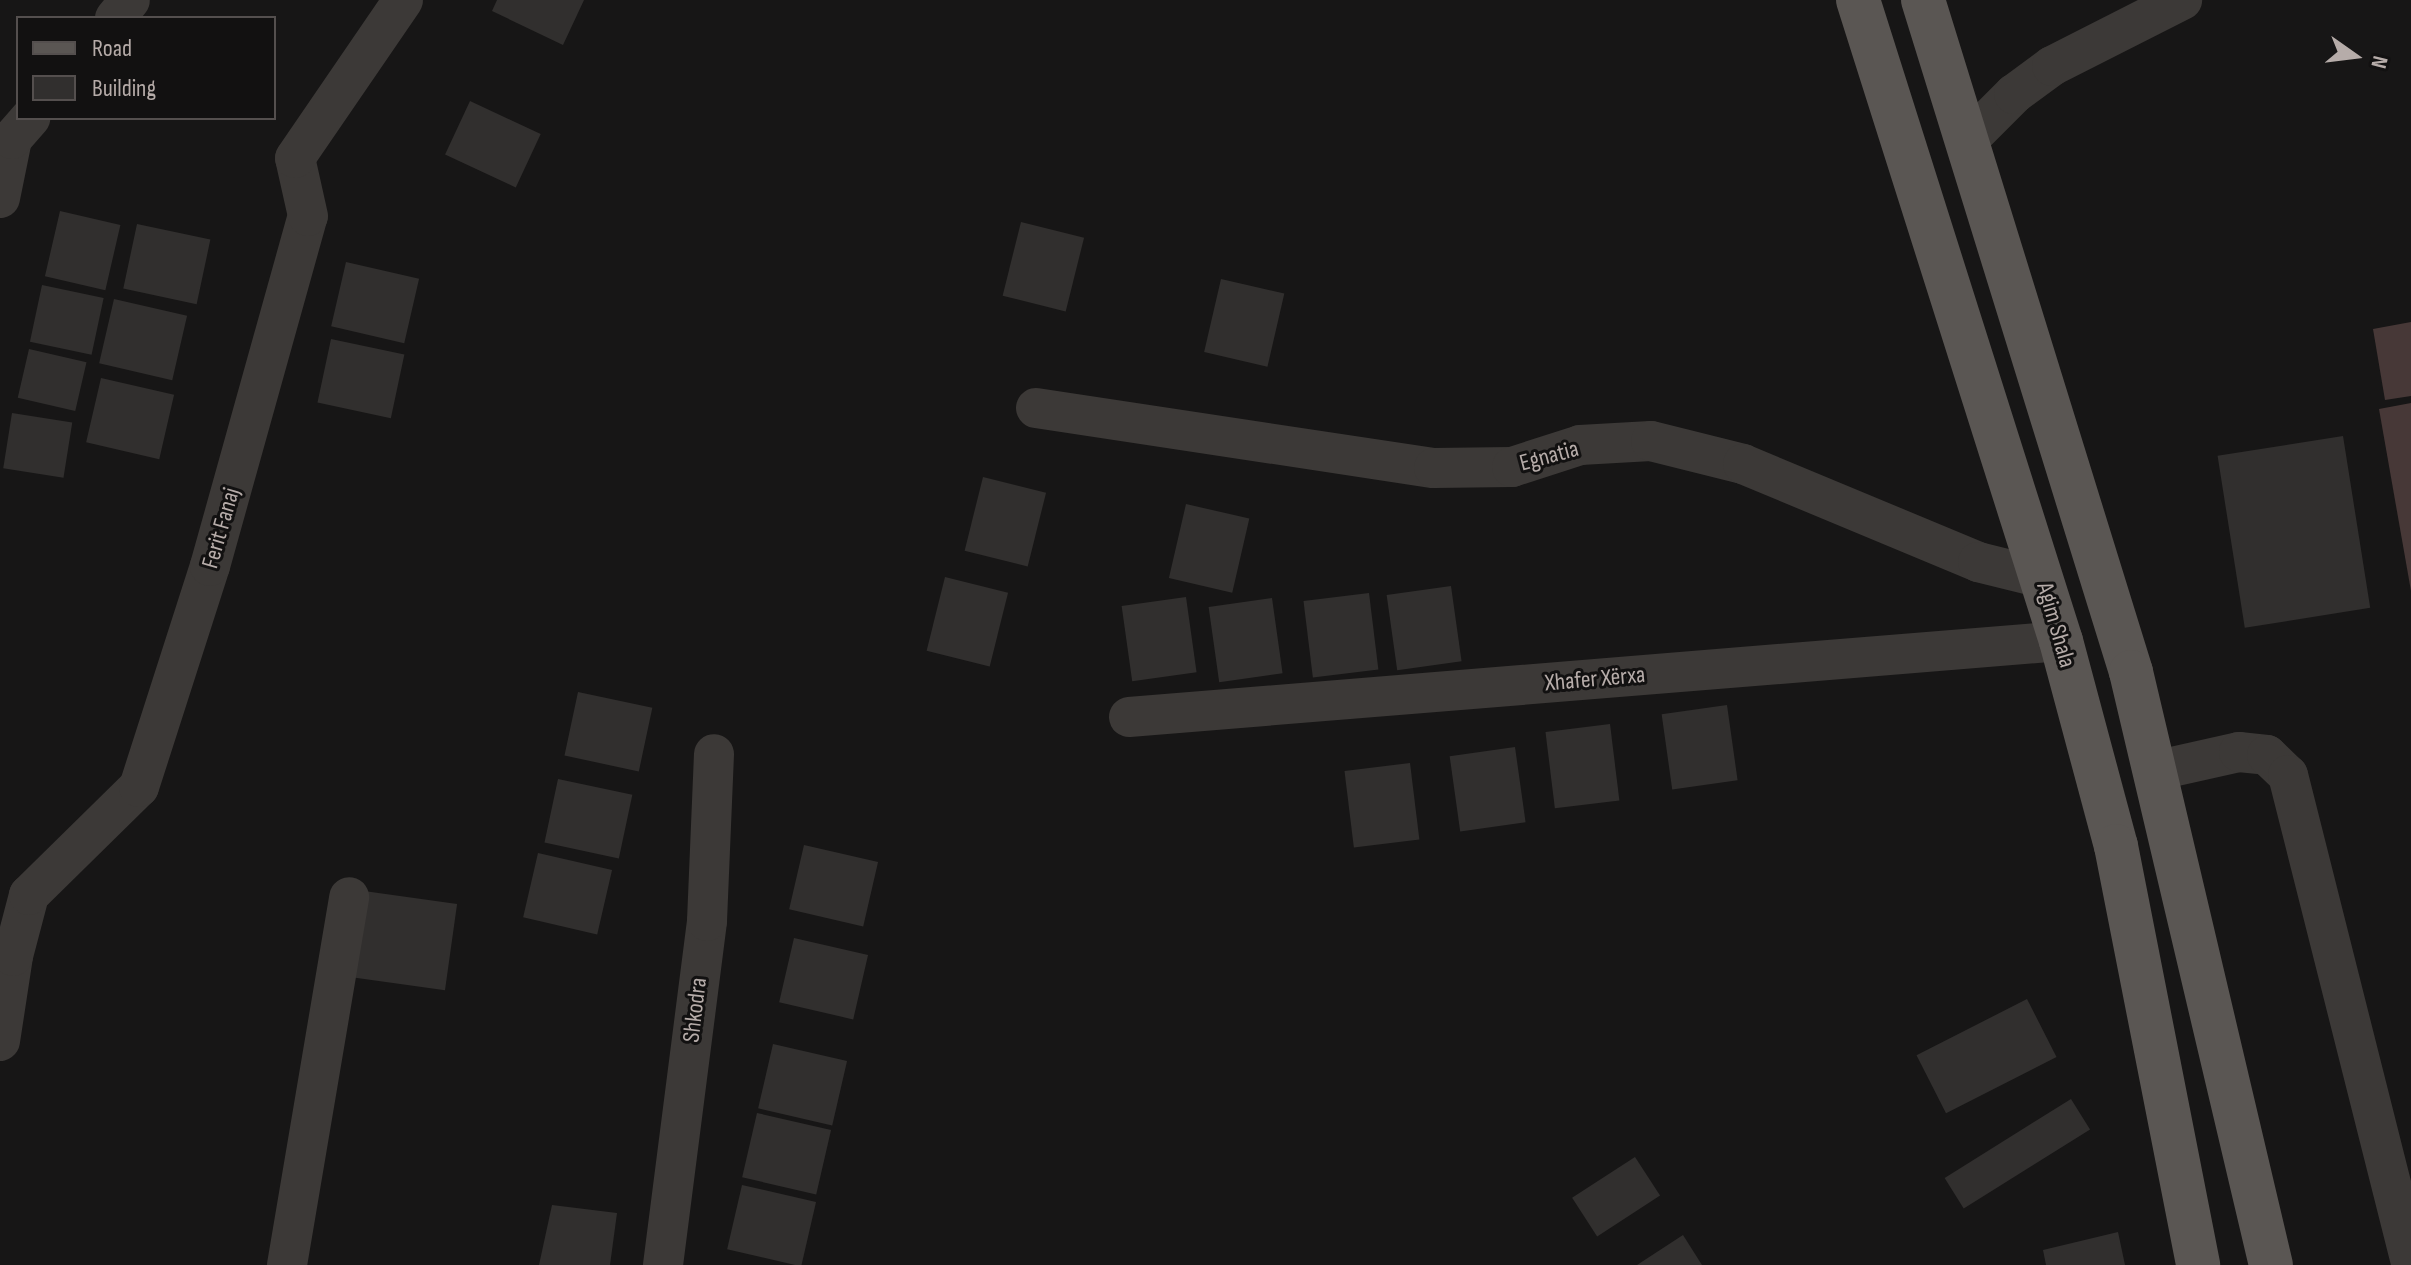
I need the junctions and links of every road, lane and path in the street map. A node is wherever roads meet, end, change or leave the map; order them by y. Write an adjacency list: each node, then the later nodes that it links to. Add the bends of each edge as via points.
1 (130, 0): 6 (street)
2 (403, 0): 17 (street, Ferit Fanaj, via 295,158 308,216 210,566 139,787 29,895)
3 (1858, 0): 11 (main road, Agim Shala)
4 (1923, 0): 8 (main road)
5 (2182, 0): 8 (street, via 2052,66 2014,94)
6 (117, 16)
7 (21, 128): 9 (street)
8 (1969, 139): 15 (main road, via 2131,672)
9 (0, 198)
10 (1036, 408): 11 (street, Egnatia, via 1434,468 1512,467 1580,445 1651,441 1743,464 1978,562)
11 (2042, 578): 12 (main road, Agim Shala)
12 (2061, 641): 13 (street, Xhafer Xërxa); 21 (main road, Agim Shala, via 2116,846)
13 (1129, 717)
14 (714, 754): 20 (street, Shkodra, via 707,921)
15 (2154, 771): 18 (street, via 2239,752 2267,755 2288,775); 22 (main road)
16 (349, 897): 19 (street)
17 (0, 1041)
18 (2411, 1263)
19 (287, 1265)
20 (663, 1265)
21 (2198, 1265)
22 (2271, 1265)

